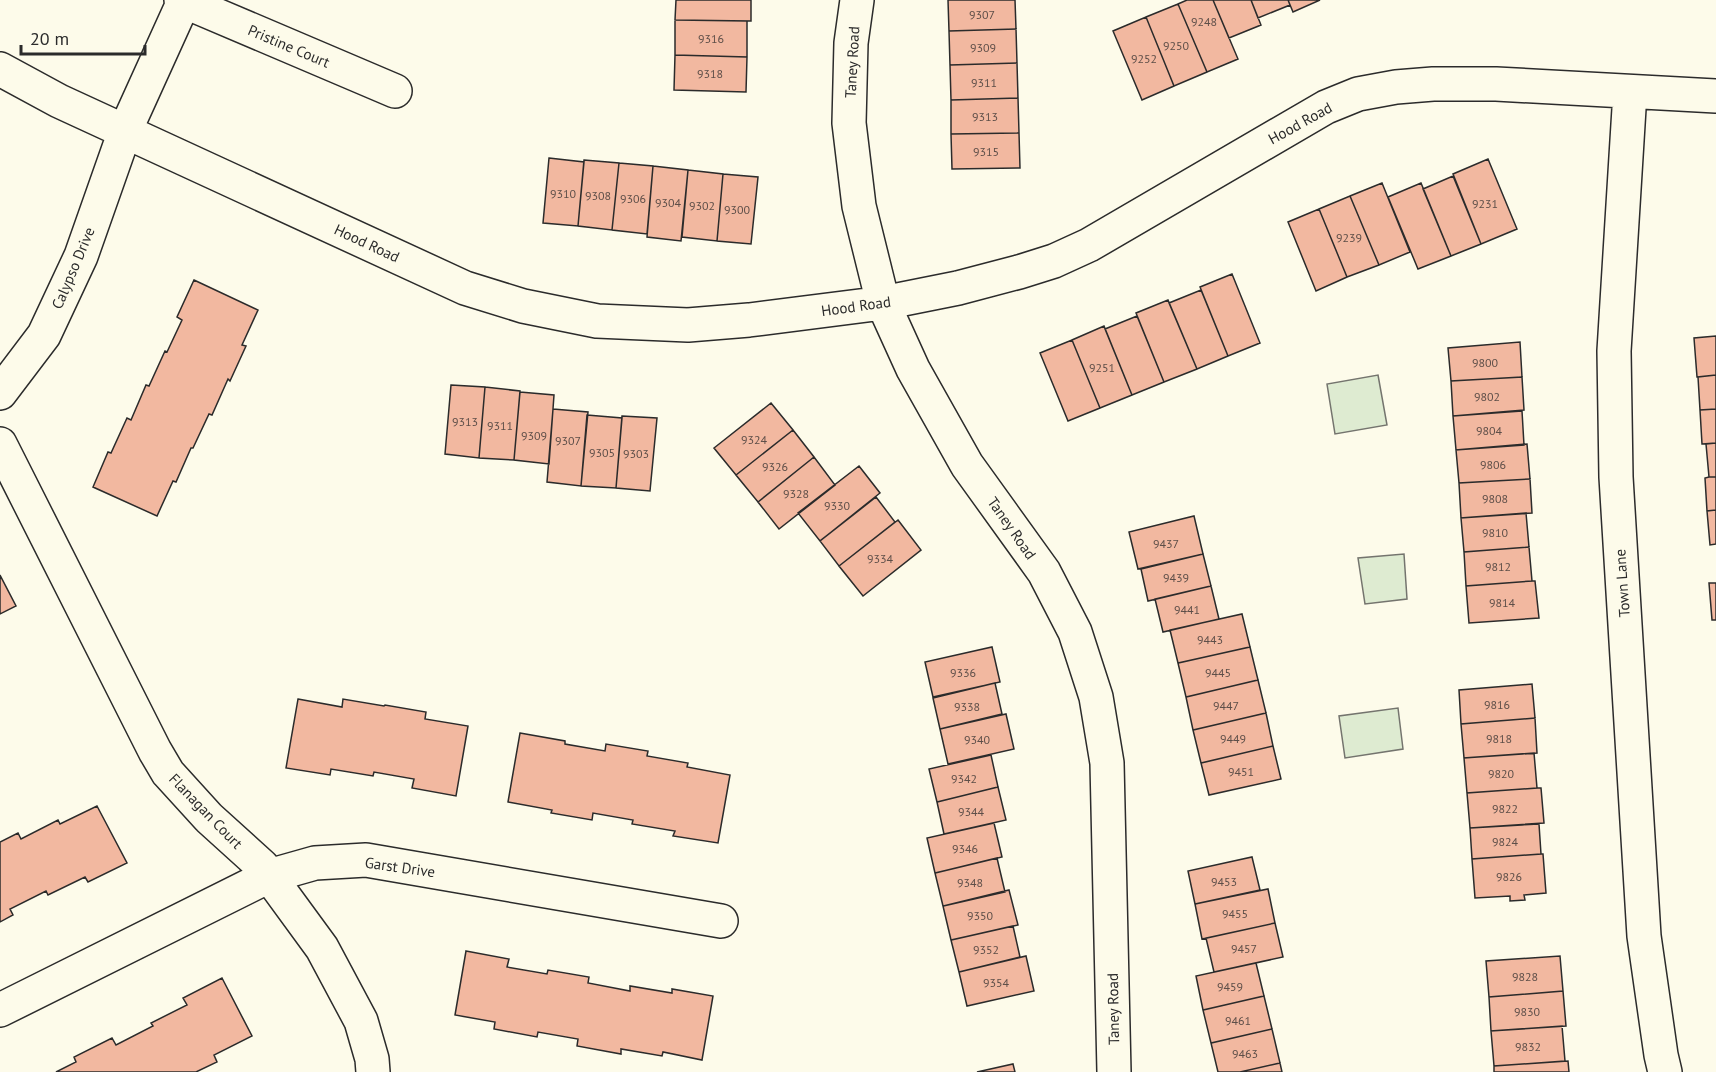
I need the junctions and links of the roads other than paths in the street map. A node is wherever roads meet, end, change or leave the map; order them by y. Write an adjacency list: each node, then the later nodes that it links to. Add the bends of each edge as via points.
1 (857, 0): 8 (street, Taney Road, via 851,43 849,123 859,206)
2 (182, 1): 4 (street, Pristine Court); 7 (street, Pristine Court)
3 (0, 69): 7 (street, Hood Road)
4 (395, 91)
5 (1630, 92): 6 (street, Hood Road); 8 (street, Hood Road, via 1433,84 1358,94 1326,107 1089,245 1054,261 958,288); 16 (street, Town Lane, via 1614,351 1616,477 1644,936)
6 (1716, 96)
7 (125, 131): 8 (street, Hood Road, via 465,288 523,306 597,321 688,325); 9 (street, Calypso Drive, via 81,256 44,335)
8 (883, 303): 15 (street, Taney Road, via 913,369 967,465 1044,572 1075,632 1096,696 1107,763)
9 (0, 393)
10 (0, 444): 11 (street, Flanagan Court, via 168,773)
11 (269, 876): 12 (street, Garst Drive, via 315,863 366,860); 13 (street, Garst Drive); 14 (street, Flanagan Court, via 322,948 361,1021)
12 (721, 921)
13 (0, 1010)
14 (373, 1072)
15 (1114, 1072)
16 (1665, 1072)

